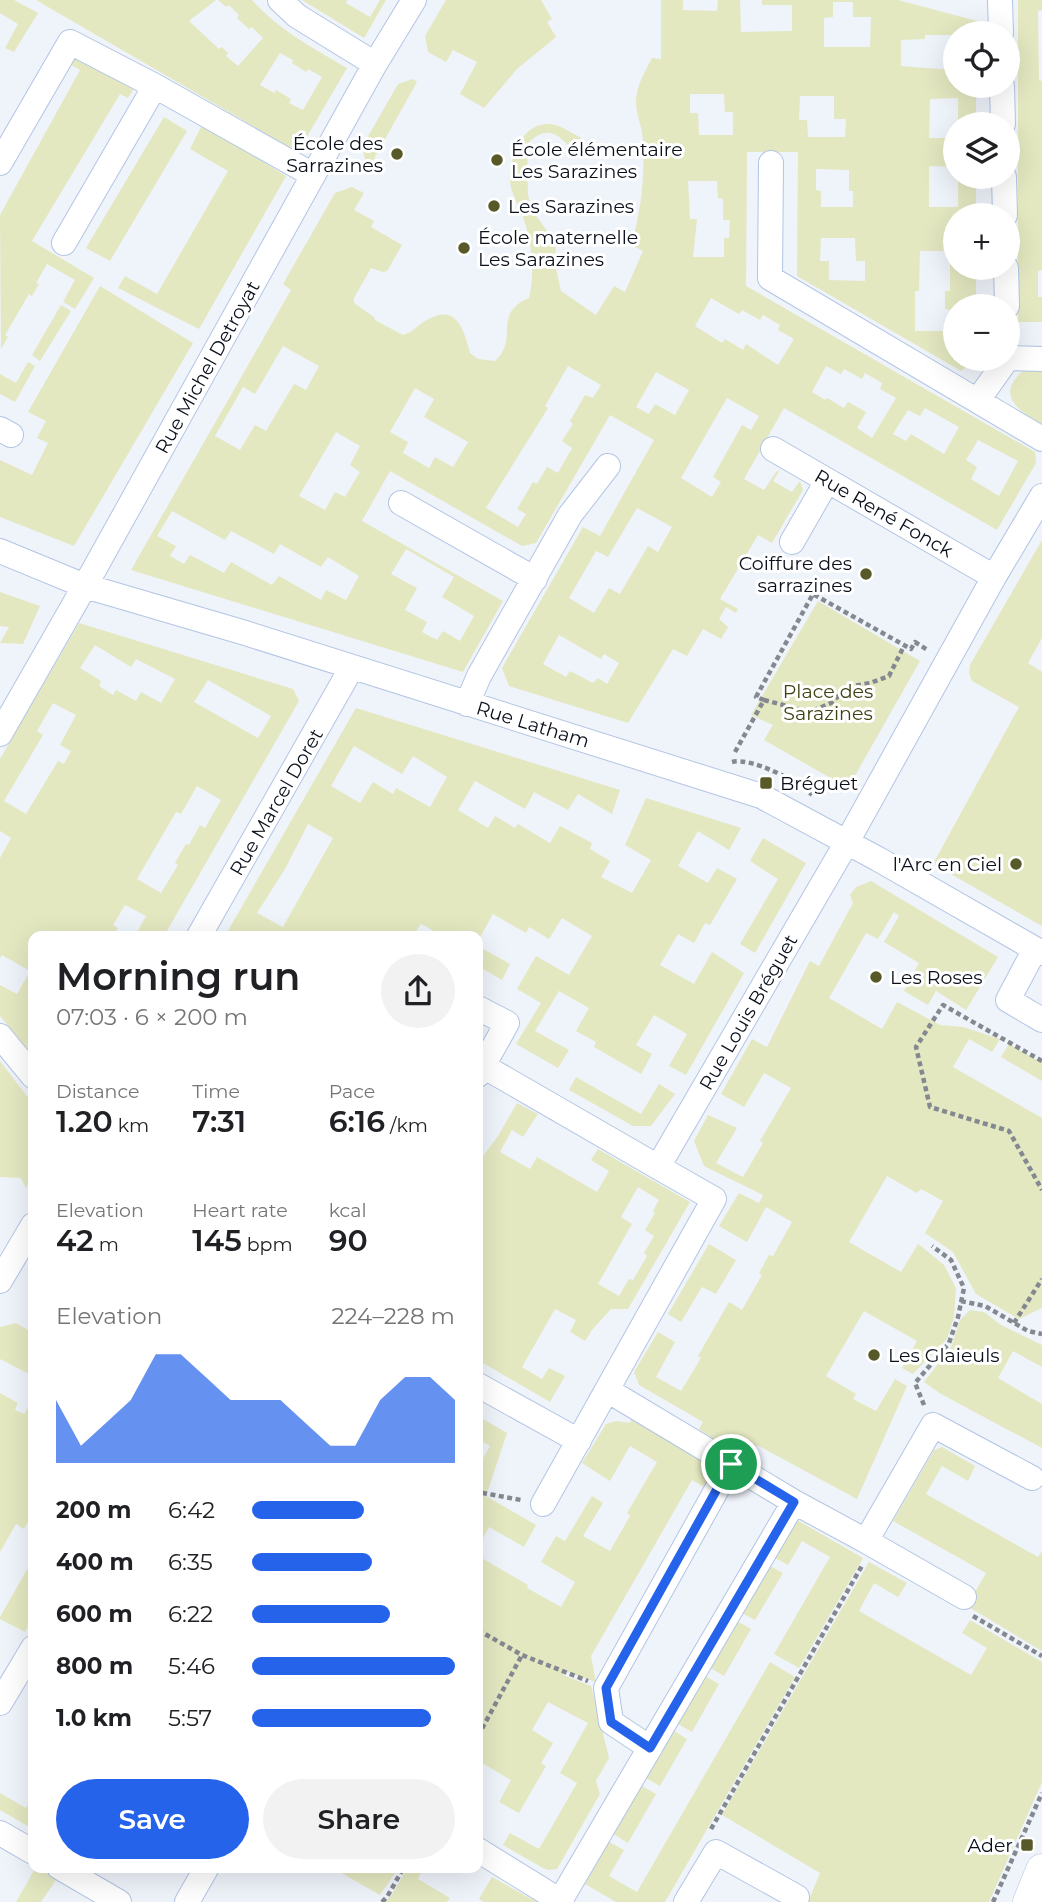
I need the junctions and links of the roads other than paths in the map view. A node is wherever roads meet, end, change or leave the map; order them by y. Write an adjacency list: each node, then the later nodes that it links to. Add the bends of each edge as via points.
1 (279, 0): 5 (street)
2 (414, 0): 5 (street, Rue Michel Detroyat)
3 (995, 1): 4 (street)
4 (999, 21)
5 (375, 64): 9 (street, Rue Michel Detroyat)
6 (155, 86): 7 (street, via 70,43); 9 (street); 10 (street)
7 (0, 163)
8 (771, 163): 14 (street, via 770,278)
9 (313, 175): 25 (street, Rue Michel Detroyat)
10 (64, 243)
11 (1020, 358): 12 (street)
12 (1042, 359)
13 (999, 371): 14 (street)
14 (978, 400): 15 (street)
15 (1042, 439)
16 (773, 449): 18 (street, Rue René Fonck)
17 (608, 466): 24 (street, via 570,515)
18 (827, 481): 21 (street); 23 (street, Rue René Fonck)
19 (1042, 496): 23 (street, Rue Louis Bréguet)
20 (401, 503): 24 (street)
21 (792, 542)
22 (0, 551): 25 (street, Rue Latham)
23 (994, 577): 29 (street, Rue Louis Bréguet)
24 (535, 579): 27 (street)
25 (85, 586): 26 (street, Rue Latham); 28 (street, Rue Michel Detroyat)
26 (352, 667): 27 (street, Rue Latham); 30 (street, Rue Marcel Doret)
27 (467, 704): 29 (street, Rue Latham, via 761,796)
28 (0, 734)
29 (847, 842): 31 (street, Rue Latham); 38 (street, Rue Louis Bréguet)
30 (202, 931)
31 (1039, 951): 33 (street, via 1008,1000)
32 (483, 1011): 35 (street, via 507,1023)
33 (1042, 1020)
34 (0, 1036): 36 (street)
35 (483, 1066)
36 (28, 1070)
37 (483, 1073): 38 (street)
38 (658, 1167): 42 (street, via 714,1199)
39 (28, 1233): 40 (street)
40 (0, 1281)
41 (483, 1388): 43 (street)
42 (607, 1390): 43 (street); 44 (street)
43 (579, 1441): 47 (street)
44 (731, 1464): 46 (street); 52 (street, via 606,1688 611,1722)
45 (1032, 1478): 48 (street, via 933,1425)
46 (794, 1502): 48 (street); 52 (street)
47 (543, 1504)
48 (867, 1549): 49 (street)
49 (964, 1604)
50 (28, 1656): 51 (street)
51 (0, 1703)
52 (650, 1748): 59 (street)
53 (0, 1833): 54 (street)
54 (28, 1849)
55 (483, 1853): 59 (street)
56 (1042, 1870): 64 (main road)
57 (69, 1873): 60 (street)
58 (204, 1873): 61 (street)
59 (561, 1901)
60 (119, 1902)
61 (187, 1902)
62 (687, 1902): 63 (street, via 716,1852 797,1897)
63 (796, 1902)
64 (1028, 1902)

